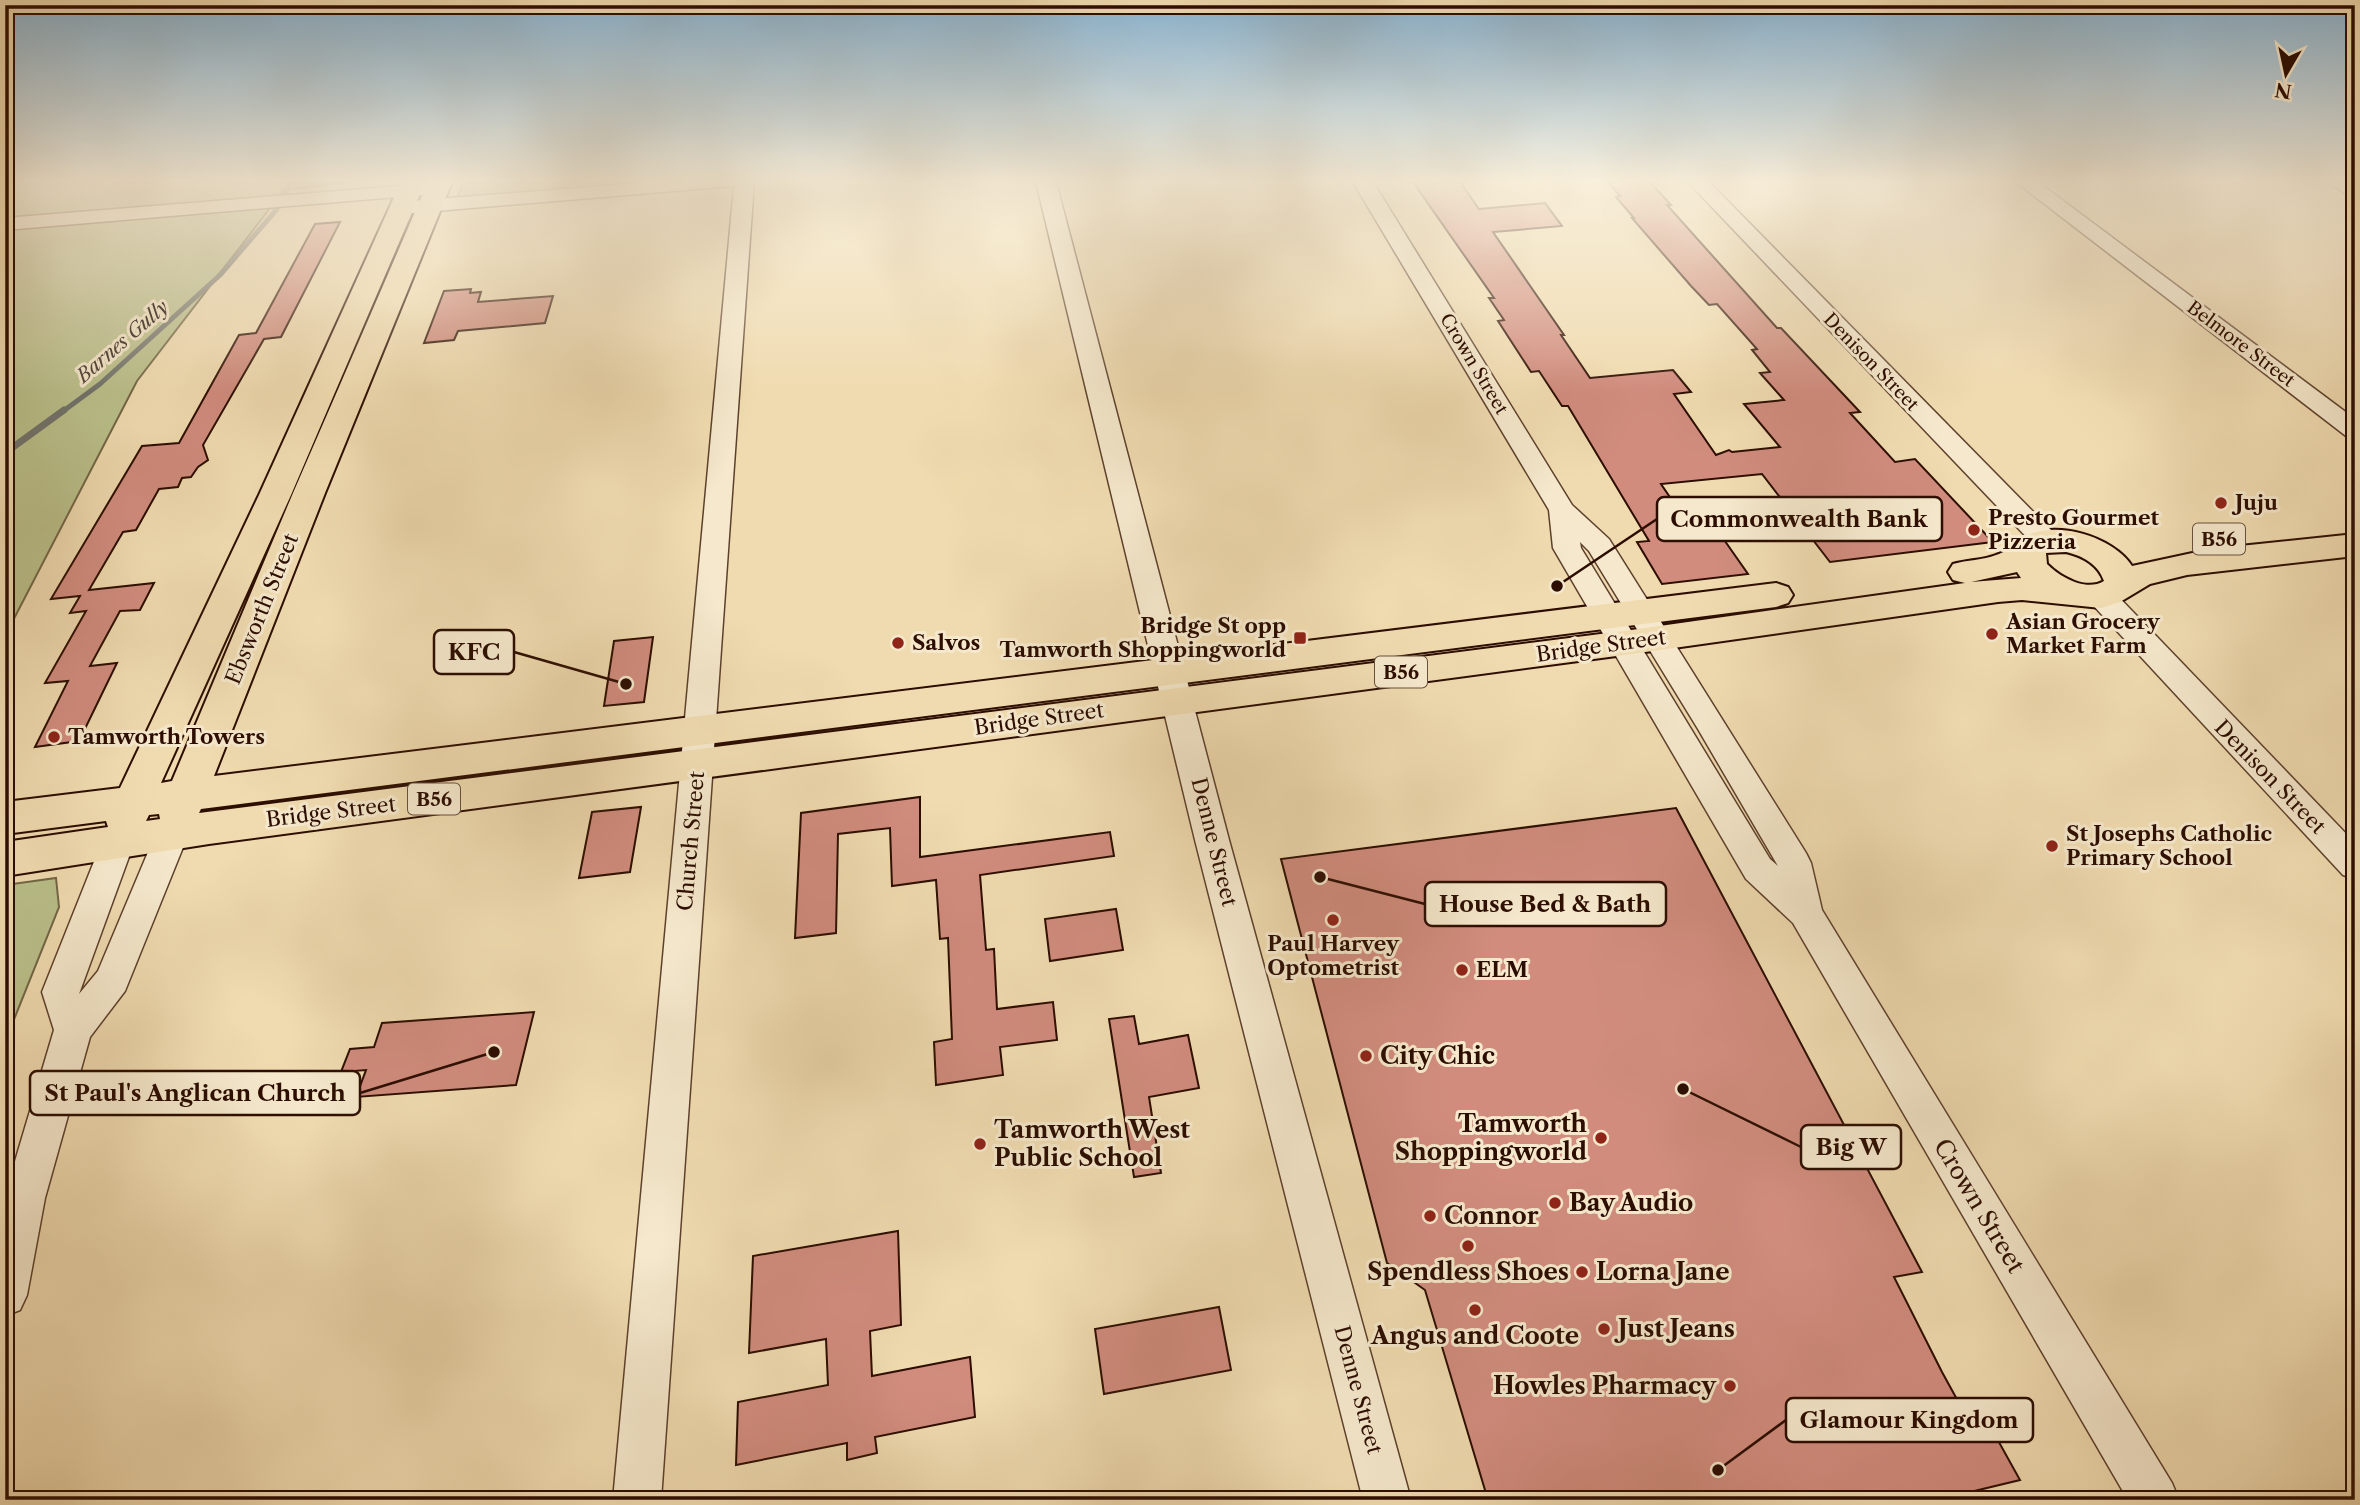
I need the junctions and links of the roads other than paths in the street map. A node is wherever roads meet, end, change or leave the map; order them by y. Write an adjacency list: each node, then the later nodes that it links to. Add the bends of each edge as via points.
1 (393, 252): 18 (main road, Ebsworth Street, via 275,495)
2 (399, 252): 17 (main road, Ebsworth Street)
3 (738, 252): 16 (street, Church Street)
4 (1064, 252): 15 (street, Denne Street)
5 (1406, 252): 14 (street, Crown Street, via 1562,510 1567,548)
6 (1763, 252): 12 (street, Denison Street)
7 (2119, 252): 8 (street, Belmore Street)
8 (2355, 431)
9 (2355, 521): 10 (main road, B56, via 2158,547)
10 (2084, 545): 12 (main road, B56); 13 (main road, B56, via 2115,564 2121,574)
11 (2355, 545): 13 (main road, Bridge Street / B56, via 2162,569)
12 (2036, 549): 13 (main road, via 2030,567 2038,575); 14 (main road, Bridge Street / B56, via 1980,570)
13 (2098, 591): 14 (main road, Bridge Street / B56, via 1998,590); 23 (street, Denison Street)
14 (1633, 628): 15 (main road, Bridge Street / B56); 28 (street, Crown Street, via 1758,869 1805,912)
15 (1175, 686): 16 (main road, Bridge Street / B56); 27 (street, Denne Street)
16 (698, 749): 17 (main road, Bridge Street / B56); 20 (main road, Bridge Street / B56); 26 (street, Church Street)
17 (186, 796): 18 (main road, Bridge Street / B56); 20 (main road, Ebsworth Street)
18 (135, 802): 19 (main road, Bridge Street / B56); 21 (main road, Ebsworth Street)
19 (5, 818)
20 (171, 835): 21 (main road, Bridge Street / B56); 24 (street, Ebsworth Street, via 112,980)
21 (117, 844): 22 (main road, Bridge Street / B56); 24 (street, Ebsworth Street, via 60,992)
22 (19, 857)
23 (2355, 865)
24 (73, 1030): 25 (street, Ebsworth Street, via 25,1198)
25 (5, 1295)
26 (637, 1500)
27 (1387, 1500)
28 (2155, 1500)

